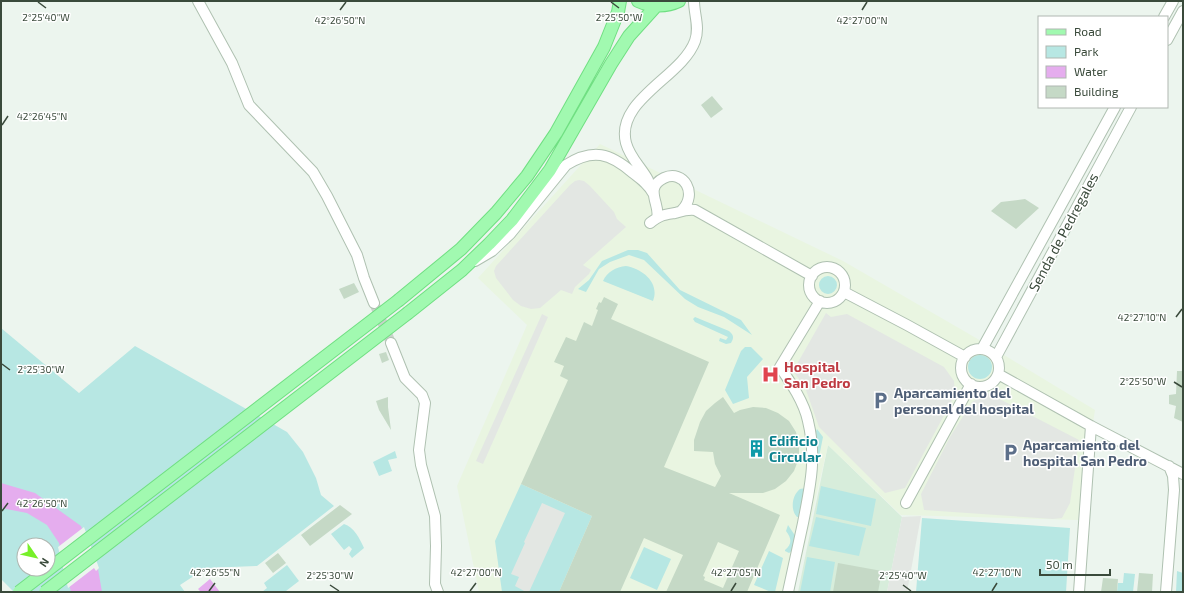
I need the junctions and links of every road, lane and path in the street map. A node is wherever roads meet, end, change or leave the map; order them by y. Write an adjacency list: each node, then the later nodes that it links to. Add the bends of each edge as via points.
1 (198, 1): 26 (street, via 232,63 249,104 315,176 357,255)
2 (620, 1): 37 (main road, bridge, via 604,47 556,133 527,176 461,249 399,300)
3 (638, 1): 7 (main road)
4 (694, 1): 10 (street)
5 (1173, 1): 9 (street)
6 (676, 2): 7 (main road); 10 (street, via 689,7)
7 (658, 6): 22 (main road, via 629,36 533,194 512,220)
8 (1183, 11): 11 (street)
9 (1165, 16)
10 (697, 20): 14 (street, via 697,34 690,50 637,105 626,123 624,135 628,149)
11 (1168, 38)
12 (1114, 108): 28 (street)
13 (1130, 108): 30 (street, Senda de Pedregales)
14 (647, 177): 15 (street); 16 (street)
15 (664, 178): 16 (street, via 658,182); 17 (street, via 681,179 689,188)
16 (653, 193): 18 (street); 22 (street, via 645,182 615,159 596,154 578,158 566,165 510,234 492,251)
17 (689, 197): 19 (street); 20 (street)
18 (656, 204): 21 (street, via 665,212); 21 (street, via 658,212 654,220)
19 (682, 210): 20 (street); 21 (street)
20 (700, 212): 23 (street)
21 (671, 213)
22 (462, 270): 38 (main road, bridge)
23 (812, 276): 24 (street, via 819,268 836,269 844,277); 25 (street, via 810,290)
24 (844, 292): 25 (street, via 831,302); 29 (street)
25 (820, 301): 40 (street, via 780,367 806,412 814,458)
26 (374, 303)
27 (391, 345): 39 (street, via 405,378 422,395 425,403 419,450 435,516 435,584)
28 (982, 349): 29 (street, via 969,352); 30 (street)
29 (965, 357): 32 (street, via 962,372)
30 (996, 357): 31 (street)
31 (998, 374): 32 (street, via 990,384); 33 (street)
32 (971, 384): 36 (street)
33 (1091, 426): 34 (street); 41 (street)
34 (1169, 466): 35 (street); 42 (street, via 1174,490)
35 (1183, 474)
36 (906, 503)
37 (20, 592)
38 (45, 592)
39 (438, 592)
40 (788, 592)
41 (1079, 592)
42 (1166, 592)

